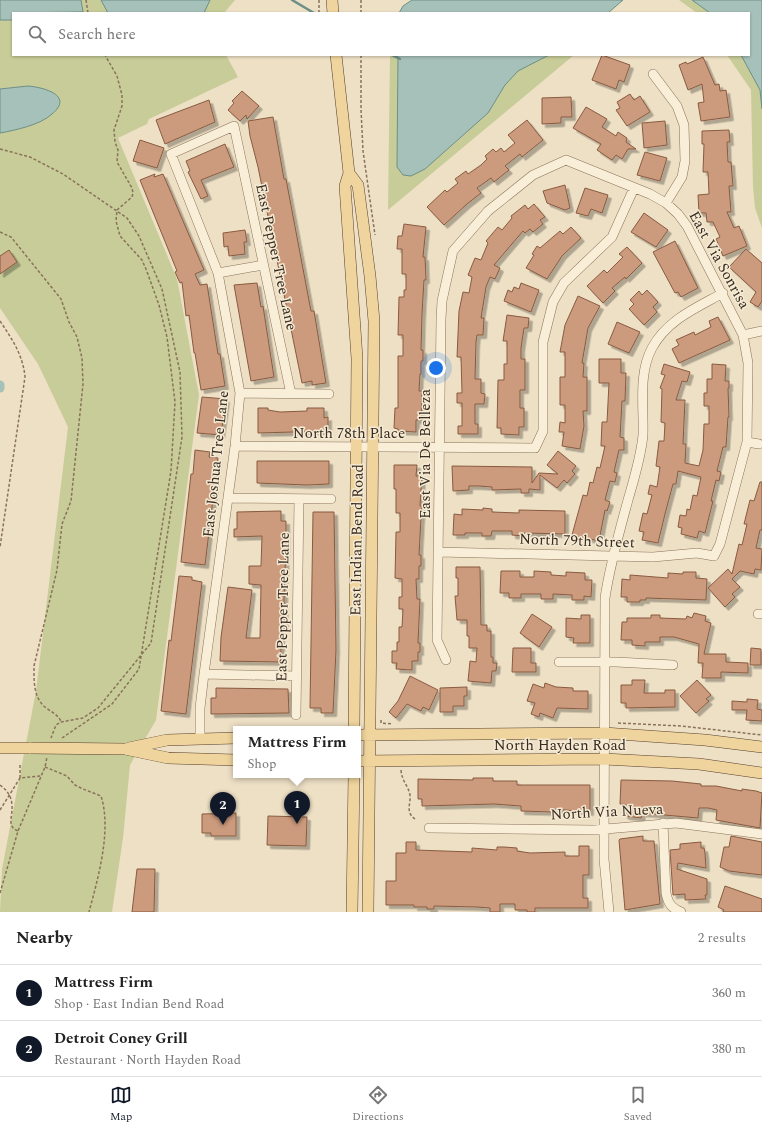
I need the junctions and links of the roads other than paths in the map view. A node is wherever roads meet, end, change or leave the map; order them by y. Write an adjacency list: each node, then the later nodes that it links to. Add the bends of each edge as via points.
1 (332, 0): 2 (main road)
2 (333, 12)
3 (336, 56): 8 (main road, East Indian Bend Road)
4 (653, 74): 10 (street, via 677,106 684,131 685,161 682,177)
5 (566, 150): 7 (street)
6 (171, 154): 11 (street, East Pepper Tree Lane, via 234,126); 12 (street, East Joshua Tree Lane)
7 (566, 160): 9 (street); 24 (street, East Via De Belleza, via 533,175 488,211 453,251 442,301)
8 (349, 173): 22 (main road, East Indian Bend Road, via 345,186 358,358); 23 (main road, East Indian Bend Road, via 358,186 370,276 374,322)
9 (634, 188): 10 (street, East Via Sonrisa); 24 (street, North 78th Place, via 612,237 564,283 553,302 543,342 543,431 535,448)
10 (666, 203): 13 (street, East Via Sonrisa, via 687,226)
11 (263, 265): 12 (street); 17 (street, East Pepper Tree Lane)
12 (218, 273): 16 (street, East Joshua Tree Lane)
13 (722, 293): 15 (street, East Via Sonrisa); 29 (street, via 674,320 661,333 652,348 643,380 643,436 639,462)
14 (762, 331): 15 (street)
15 (743, 335): 19 (street, East Via Sonrisa, via 748,363)
16 (240, 393): 17 (street); 21 (street, East Joshua Tree Lane)
17 (291, 394): 18 (street)
18 (329, 394)
19 (747, 442): 20 (street); 30 (street, East Via Sonrisa, via 720,544)
20 (759, 444)
21 (235, 446): 22 (street, North 78th Place); 25 (street, East Joshua Tree Lane)
22 (357, 447): 23 (street, North 78th Place); 38 (main road, East Indian Bend Road)
23 (373, 447): 24 (street, North 78th Place); 41 (main road, East Indian Bend Road)
24 (439, 448): 28 (street, East Via De Belleza)
25 (228, 498): 26 (street); 35 (street, East Joshua Tree Lane)
26 (299, 499): 27 (street); 36 (street, East Pepper Tree Lane)
27 (331, 499)
28 (439, 552): 29 (street, North 79th Street); 31 (street, East Via De Belleza, via 437,640)
29 (612, 556): 30 (street, North 79th Street); 33 (street, via 605,598)
30 (714, 556)
31 (446, 660)
32 (559, 662): 33 (street)
33 (604, 662): 34 (street); 39 (street)
34 (673, 665)
35 (204, 674): 36 (street); 43 (street, East Joshua Tree Lane)
36 (296, 676): 37 (street, East Pepper Tree Lane)
37 (296, 715)
38 (354, 726)
39 (604, 733): 41 (main road, North Hayden Road); 44 (main road, North Hayden Road); 47 (street)
40 (361, 735): 41 (main road, North Hayden Road)
41 (370, 735): 50 (main road, East Indian Bend Road)
42 (233, 738): 43 (main road)
43 (200, 739): 46 (main road, via 167,740)
44 (762, 747)
45 (0, 748): 46 (main road, bridge)
46 (125, 749): 48 (main road, via 168,758)
47 (604, 759): 50 (main road, North Hayden Road); 51 (main road, North Hayden Road, via 699,764); 55 (street)
48 (233, 760)
49 (361, 761): 50 (main road, North Hayden Road)
50 (370, 761): 58 (main road, East Indian Bend Road)
51 (762, 773)
52 (354, 778): 57 (main road)
53 (663, 823): 55 (street, North Via Nueva); 56 (street, North Via Nueva); 60 (street, via 666,893 668,902)
54 (429, 828): 55 (street, North Via Nueva)
55 (604, 829): 59 (street, via 604,866)
56 (762, 834)
57 (352, 912)
58 (368, 912)
59 (609, 912)
60 (681, 912)

